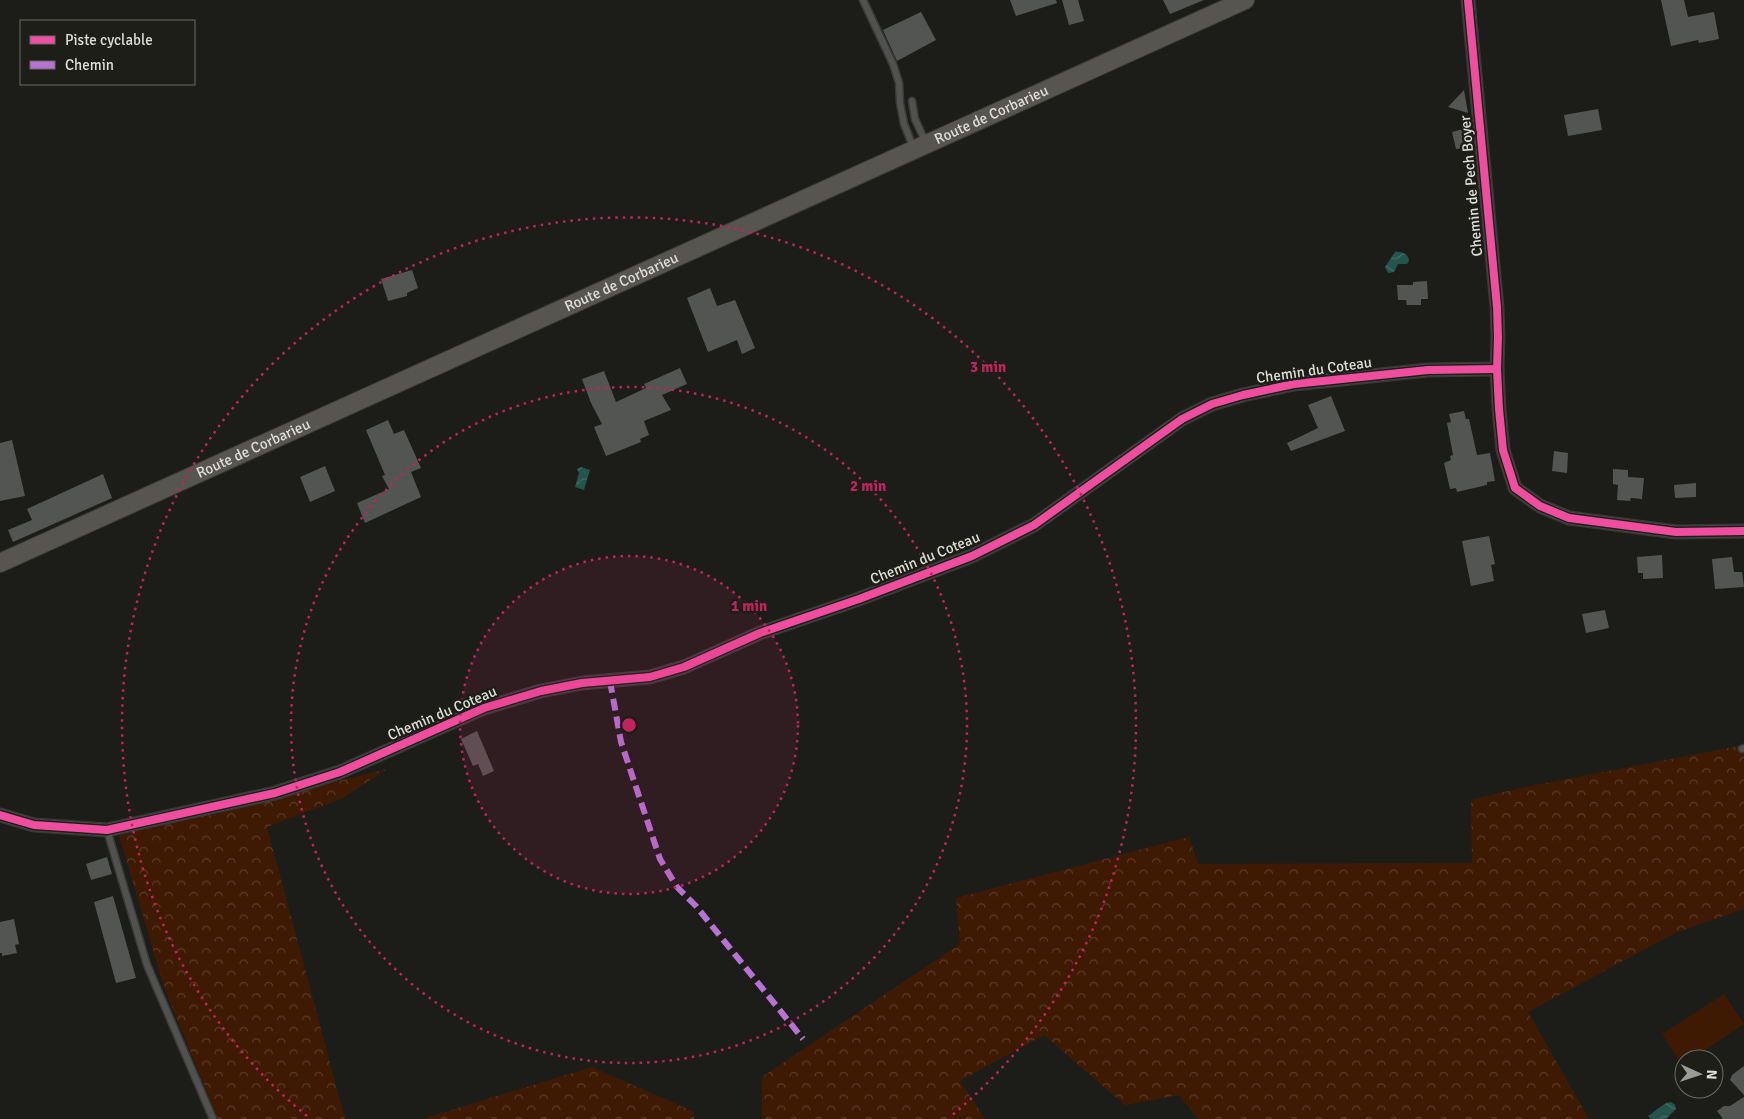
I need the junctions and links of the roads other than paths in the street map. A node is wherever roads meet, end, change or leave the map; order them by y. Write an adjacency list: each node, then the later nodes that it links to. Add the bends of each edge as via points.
1 (863, 0): 5 (lane, via 893,64 904,124)
2 (1245, 0): 5 (main road, Route de Corbarieu)
3 (1468, 0): 6 (street, Chemin de Pech Boyer, via 1496,307)
4 (912, 100): 5 (lane)
5 (920, 147): 8 (main road, Route de Corbarieu)
6 (1496, 369): 7 (street, via 1503,450 1514,488 1540,506 1569,518 1676,532); 10 (street, Chemin du Coteau, via 1428,370 1294,384 1212,404 1182,419 1034,525 972,556 760,633 684,667 650,677 582,683 522,697 484,708 340,772 275,793)
7 (1744, 531)
8 (0, 563)
9 (0, 815): 10 (street, Chemin du Coteau, via 34,825)
10 (107, 830): 11 (lane, via 147,965)
11 (213, 1119)

